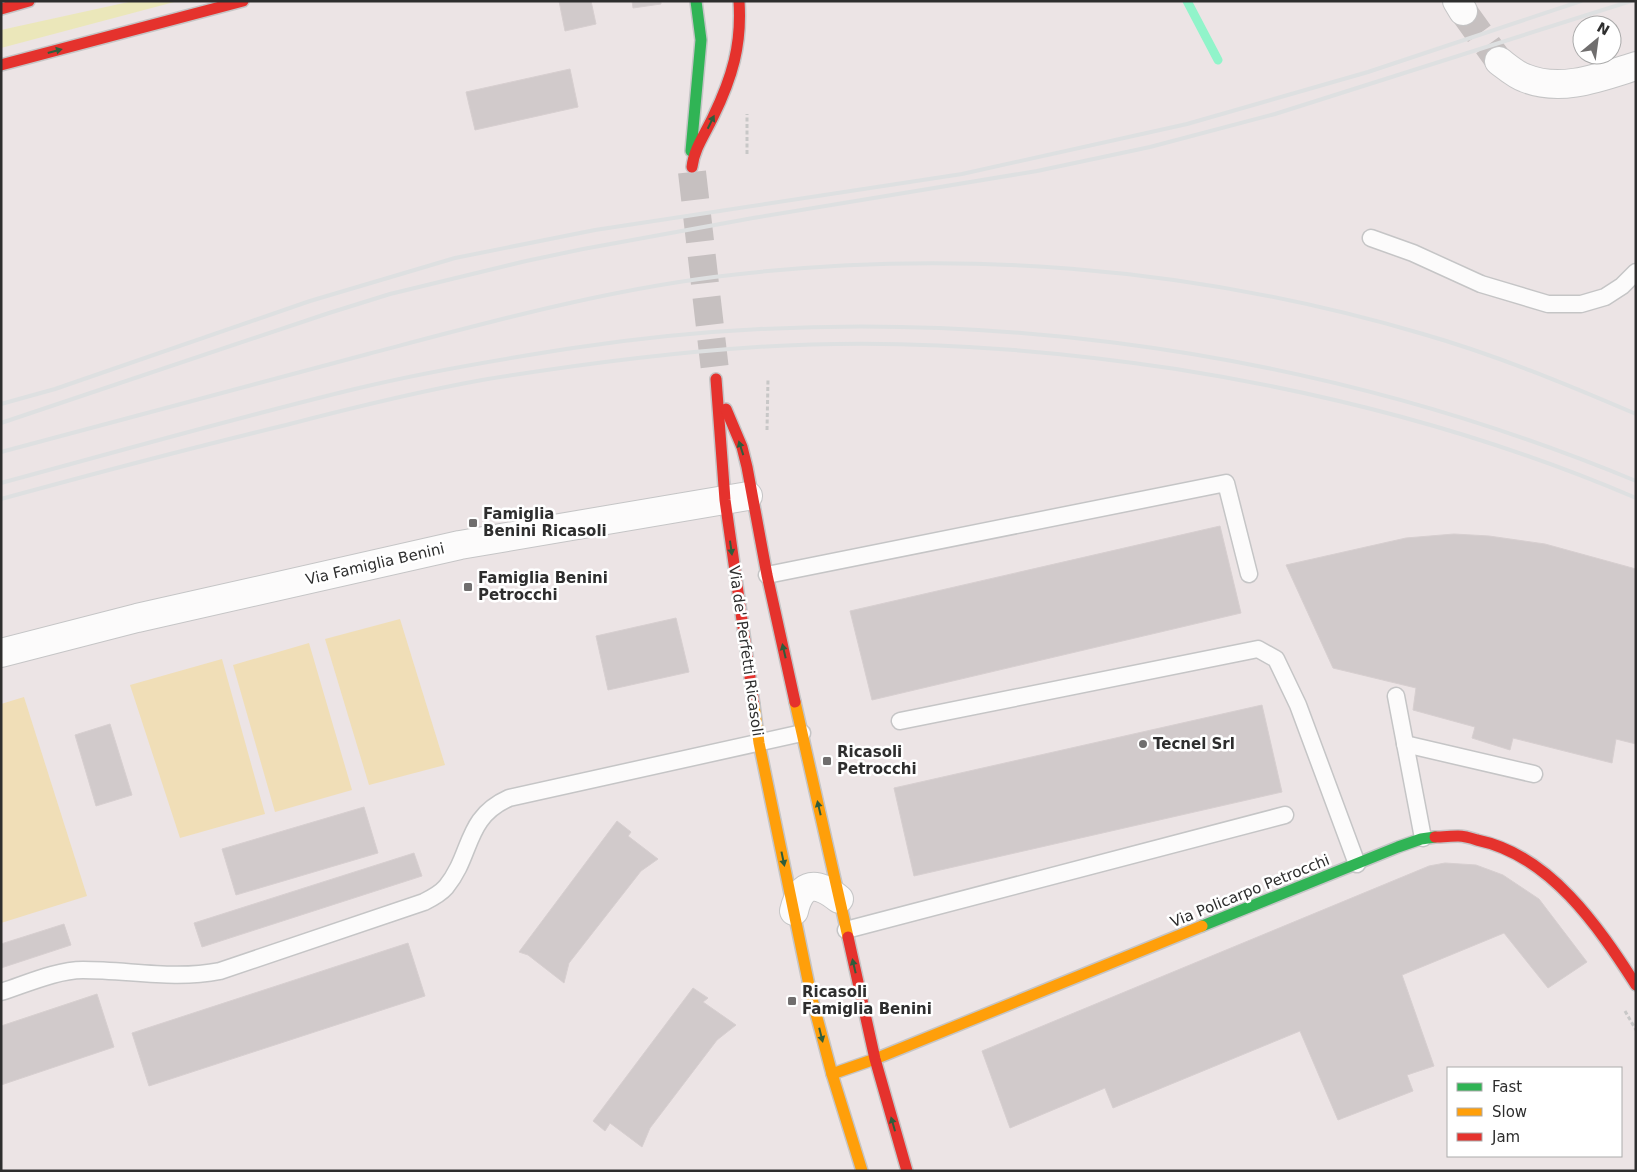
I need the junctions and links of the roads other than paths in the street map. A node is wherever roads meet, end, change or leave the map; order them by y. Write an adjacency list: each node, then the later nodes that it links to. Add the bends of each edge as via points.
1 (29, 1): 5 (main road)
2 (243, 1): 7 (main road, one-way to 2)
3 (696, 1): 4 (main road, one-way to 4, via 701,40 690,147 692,170 695,153 725,91 738,51 741,30)
4 (739, 1)
5 (1, 9)
6 (1499, 61): 8 (street, via 1524,78 1560,85)
7 (1, 65)
8 (1636, 66)
9 (1371, 238): 10 (lane, via 1481,284 1548,304 1581,304 1605,298)
10 (1636, 272)
11 (752, 496): 12 (street, Via Famiglia Benini); 12 (main road, Via de' Perfetti Ricasoli, one-way to 12, via 742,447 717,384); 14 (main road, Via de' Perfetti Ricasoli)
12 (725, 500): 15 (street, Via Famiglia Benini, via 460,545 137,618); 19 (main road, Via de' Perfetti Ricasoli, one-way to 19)
13 (1250, 574): 14 (lane, via 1226,483)
14 (766, 575): 18 (main road, Via de' Perfetti Ricasoli, one-way to 14)
15 (1, 653)
16 (1396, 696): 20 (lane)
17 (900, 721): 24 (lane, via 1258,649 1276,659 1298,705)
18 (802, 733): 19 (lane); 25 (main road, Via de' Perfetti Ricasoli, one-way to 18)
19 (759, 743): 26 (main road, Via de' Perfetti Ricasoli, one-way to 26); 29 (lane, via 509,798 485,812 453,876 437,895 220,970 182,975 82,970 65,972)
20 (1405, 744): 21 (lane); 23 (lane)
21 (1534, 774)
22 (1285, 815): 27 (lane)
23 (1423, 838): 24 (main road, Via Policarpo Petrocchi); 28 (main road, Via Policarpo Petrocchi, via 1478,838 1508,849 1540,868 1582,908)
24 (1357, 864): 30 (main road, Via Policarpo Petrocchi)
25 (839, 899): 26 (street, via 823,888 811,887 800,893); 27 (main road, Via de' Perfetti Ricasoli)
26 (794, 911): 31 (main road, Via de' Perfetti Ricasoli, one-way to 31, via 811,995)
27 (846, 930): 30 (main road, Via de' Perfetti Ricasoli, one-way to 27)
28 (1636, 985)
29 (1, 992)
30 (875, 1059): 31 (main road, Via Policarpo Petrocchi); 33 (main road, Via de' Perfetti Ricasoli, one-way to 30)
31 (832, 1074): 32 (main road, Via de' Perfetti Ricasoli)
32 (862, 1171)
33 (907, 1171)

